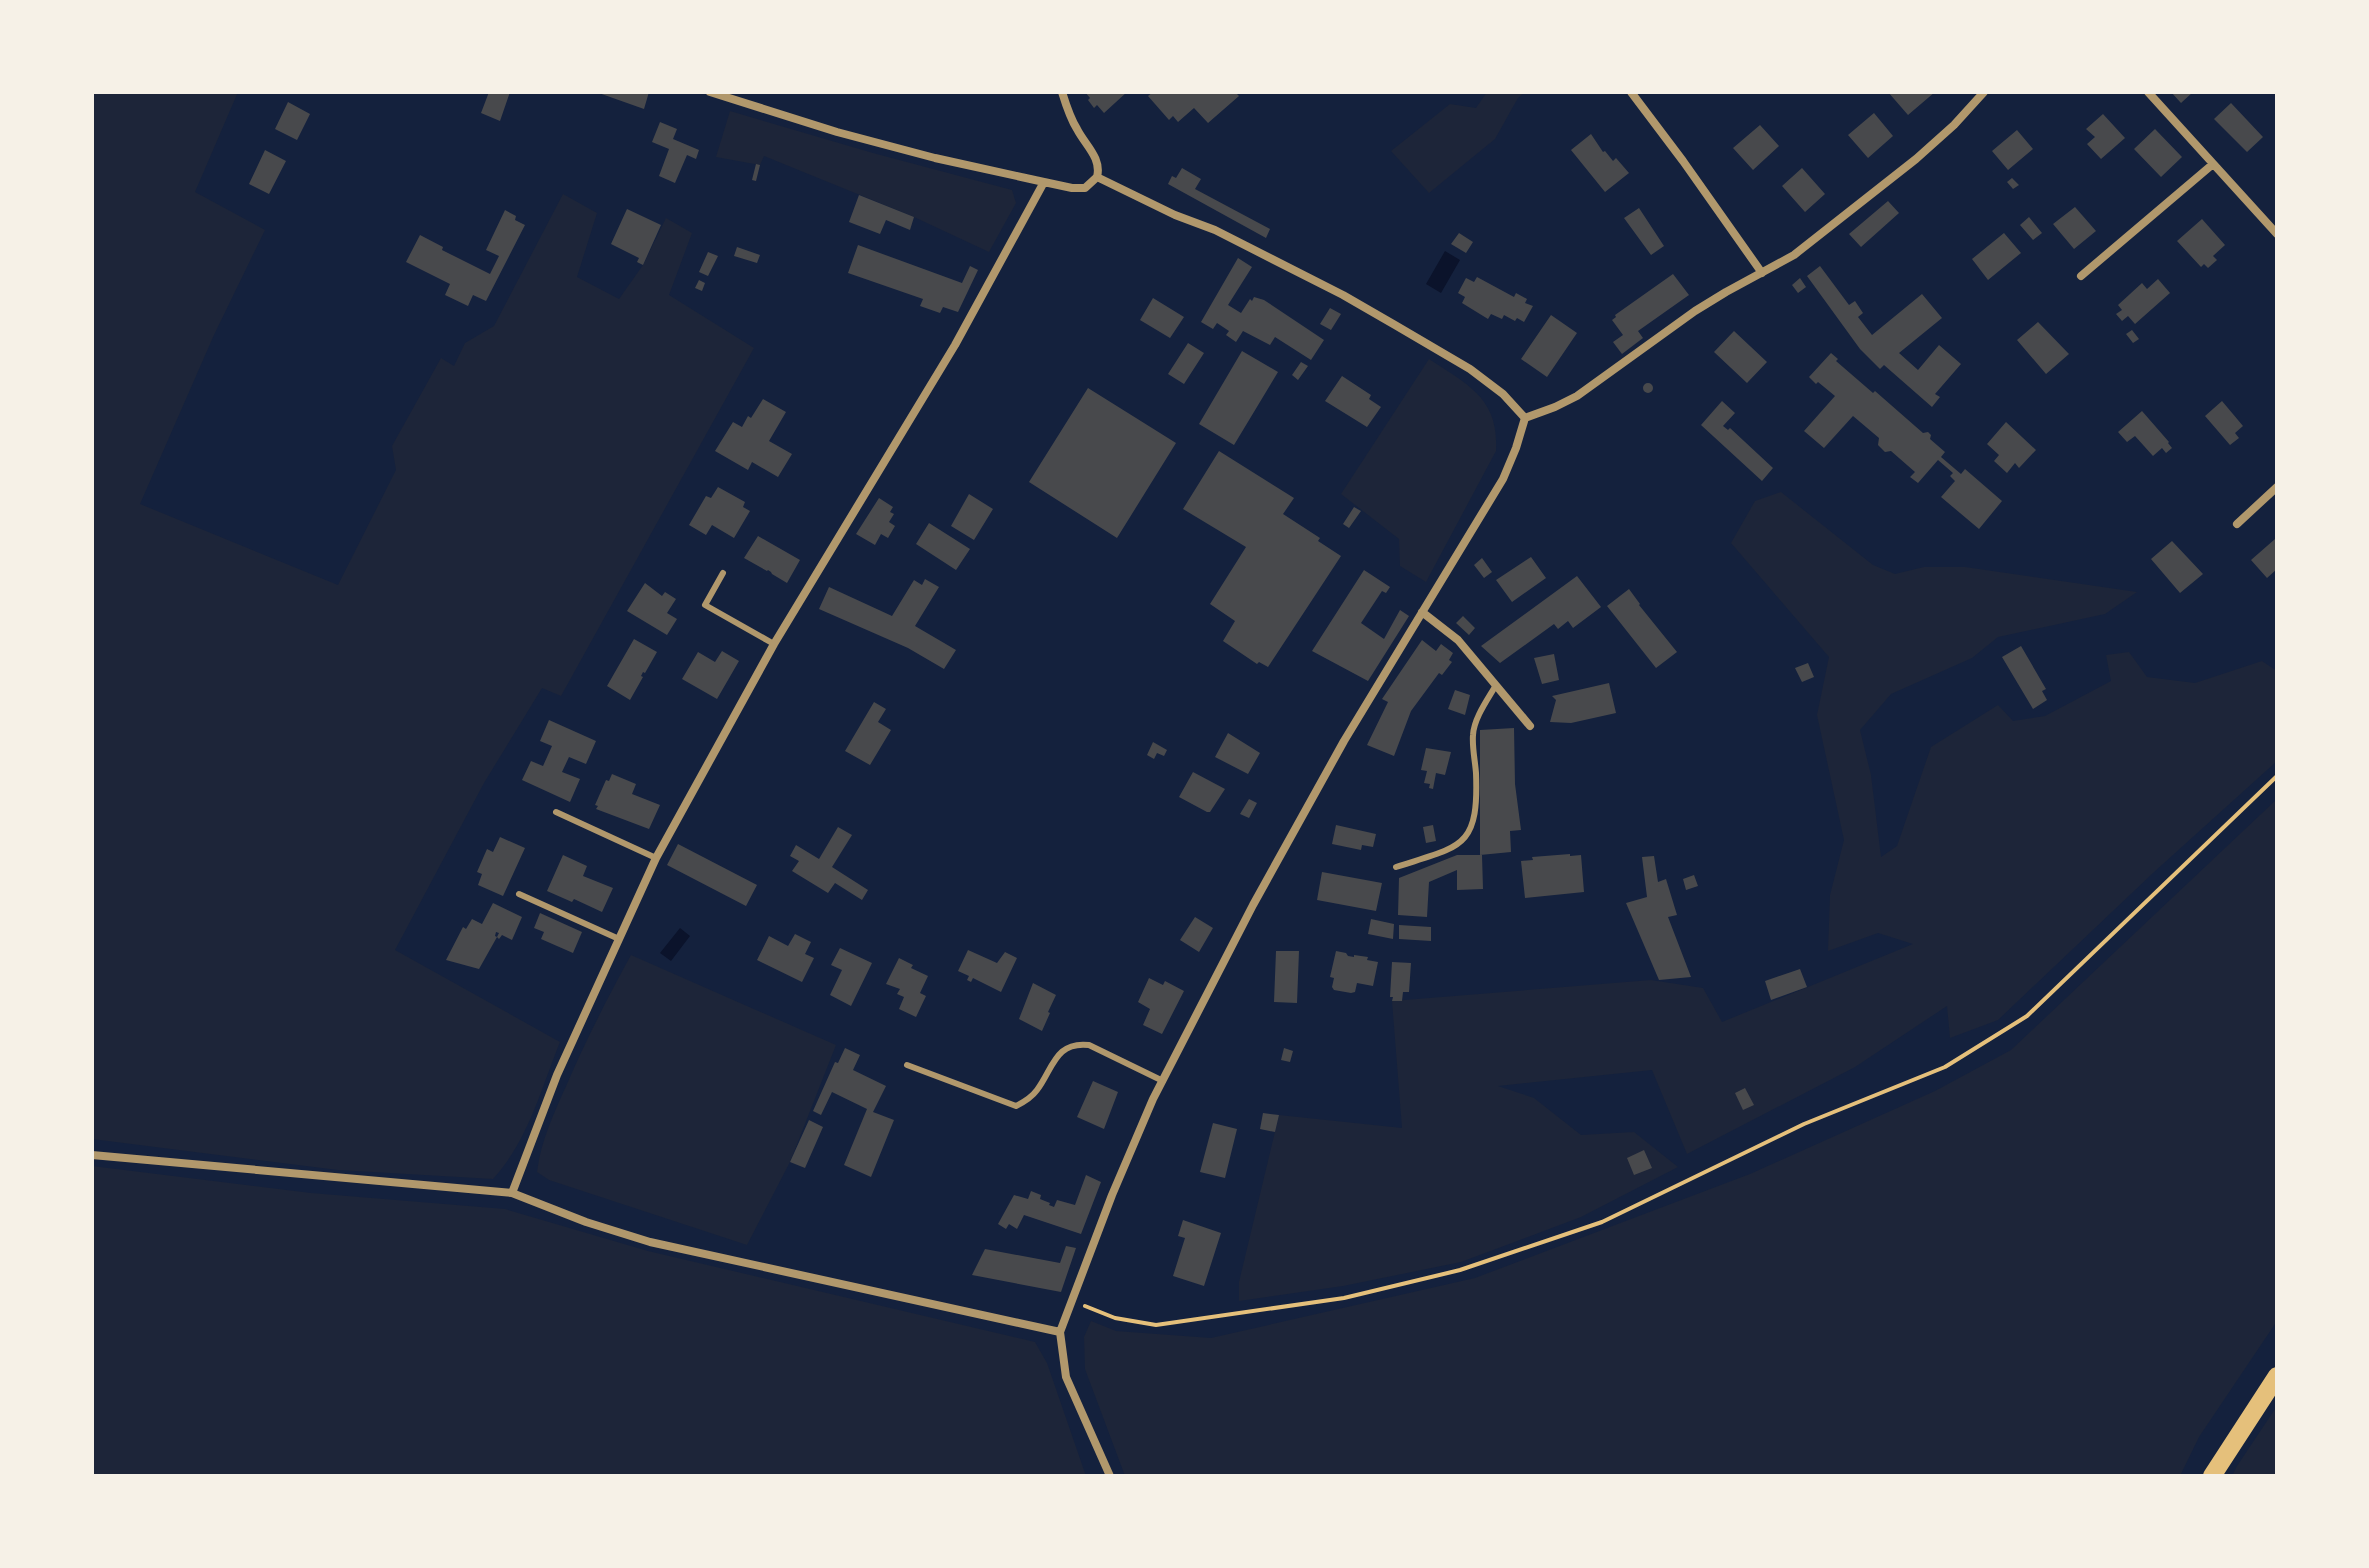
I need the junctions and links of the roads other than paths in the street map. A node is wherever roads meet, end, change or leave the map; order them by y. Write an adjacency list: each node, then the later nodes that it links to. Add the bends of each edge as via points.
1 (710, 92): 8 (street, via 837,132)
2 (1062, 92): 7 (street, via 1098,162)
3 (1631, 92): 10 (street)
4 (1984, 92): 10 (street, via 1871,196)
5 (2148, 92): 6 (street)
6 (2213, 164): 9 (street); 11 (street)
7 (1097, 177): 8 (street, via 1085,188); 12 (street, via 1343,295 1470,369)
8 (1044, 182): 17 (street, via 955,345)
9 (2277, 234)
10 (1762, 273): 12 (street, via 1695,311 1577,396)
11 (2081, 276)
12 (1525, 418): 16 (street, via 1503,479)
13 (2277, 487): 14 (street)
14 (2237, 524)
15 (723, 573): 17 (lane, via 705,605)
16 (1422, 612): 18 (street, via 1458,640); 26 (street, via 1276,864)
17 (774, 644): 21 (street)
18 (1496, 685): 19 (street); 22 (lane, via 1473,733 1476,815 1471,831 1457,846)
19 (1530, 726)
20 (556, 812): 21 (lane)
21 (656, 858): 24 (street)
22 (1396, 867)
23 (519, 894): 24 (lane)
24 (619, 939): 28 (street, via 557,1075)
25 (907, 1065): 26 (lane, via 1016,1106 1037,1090 1053,1060 1078,1044)
26 (1163, 1081): 29 (street)
27 (92, 1155): 28 (street)
28 (512, 1193): 29 (street, via 650,1242)
29 (1060, 1332): 31 (street, via 1066,1377)
30 (2277, 1376): 32 (main road)
31 (1110, 1476)
32 (2212, 1476)

